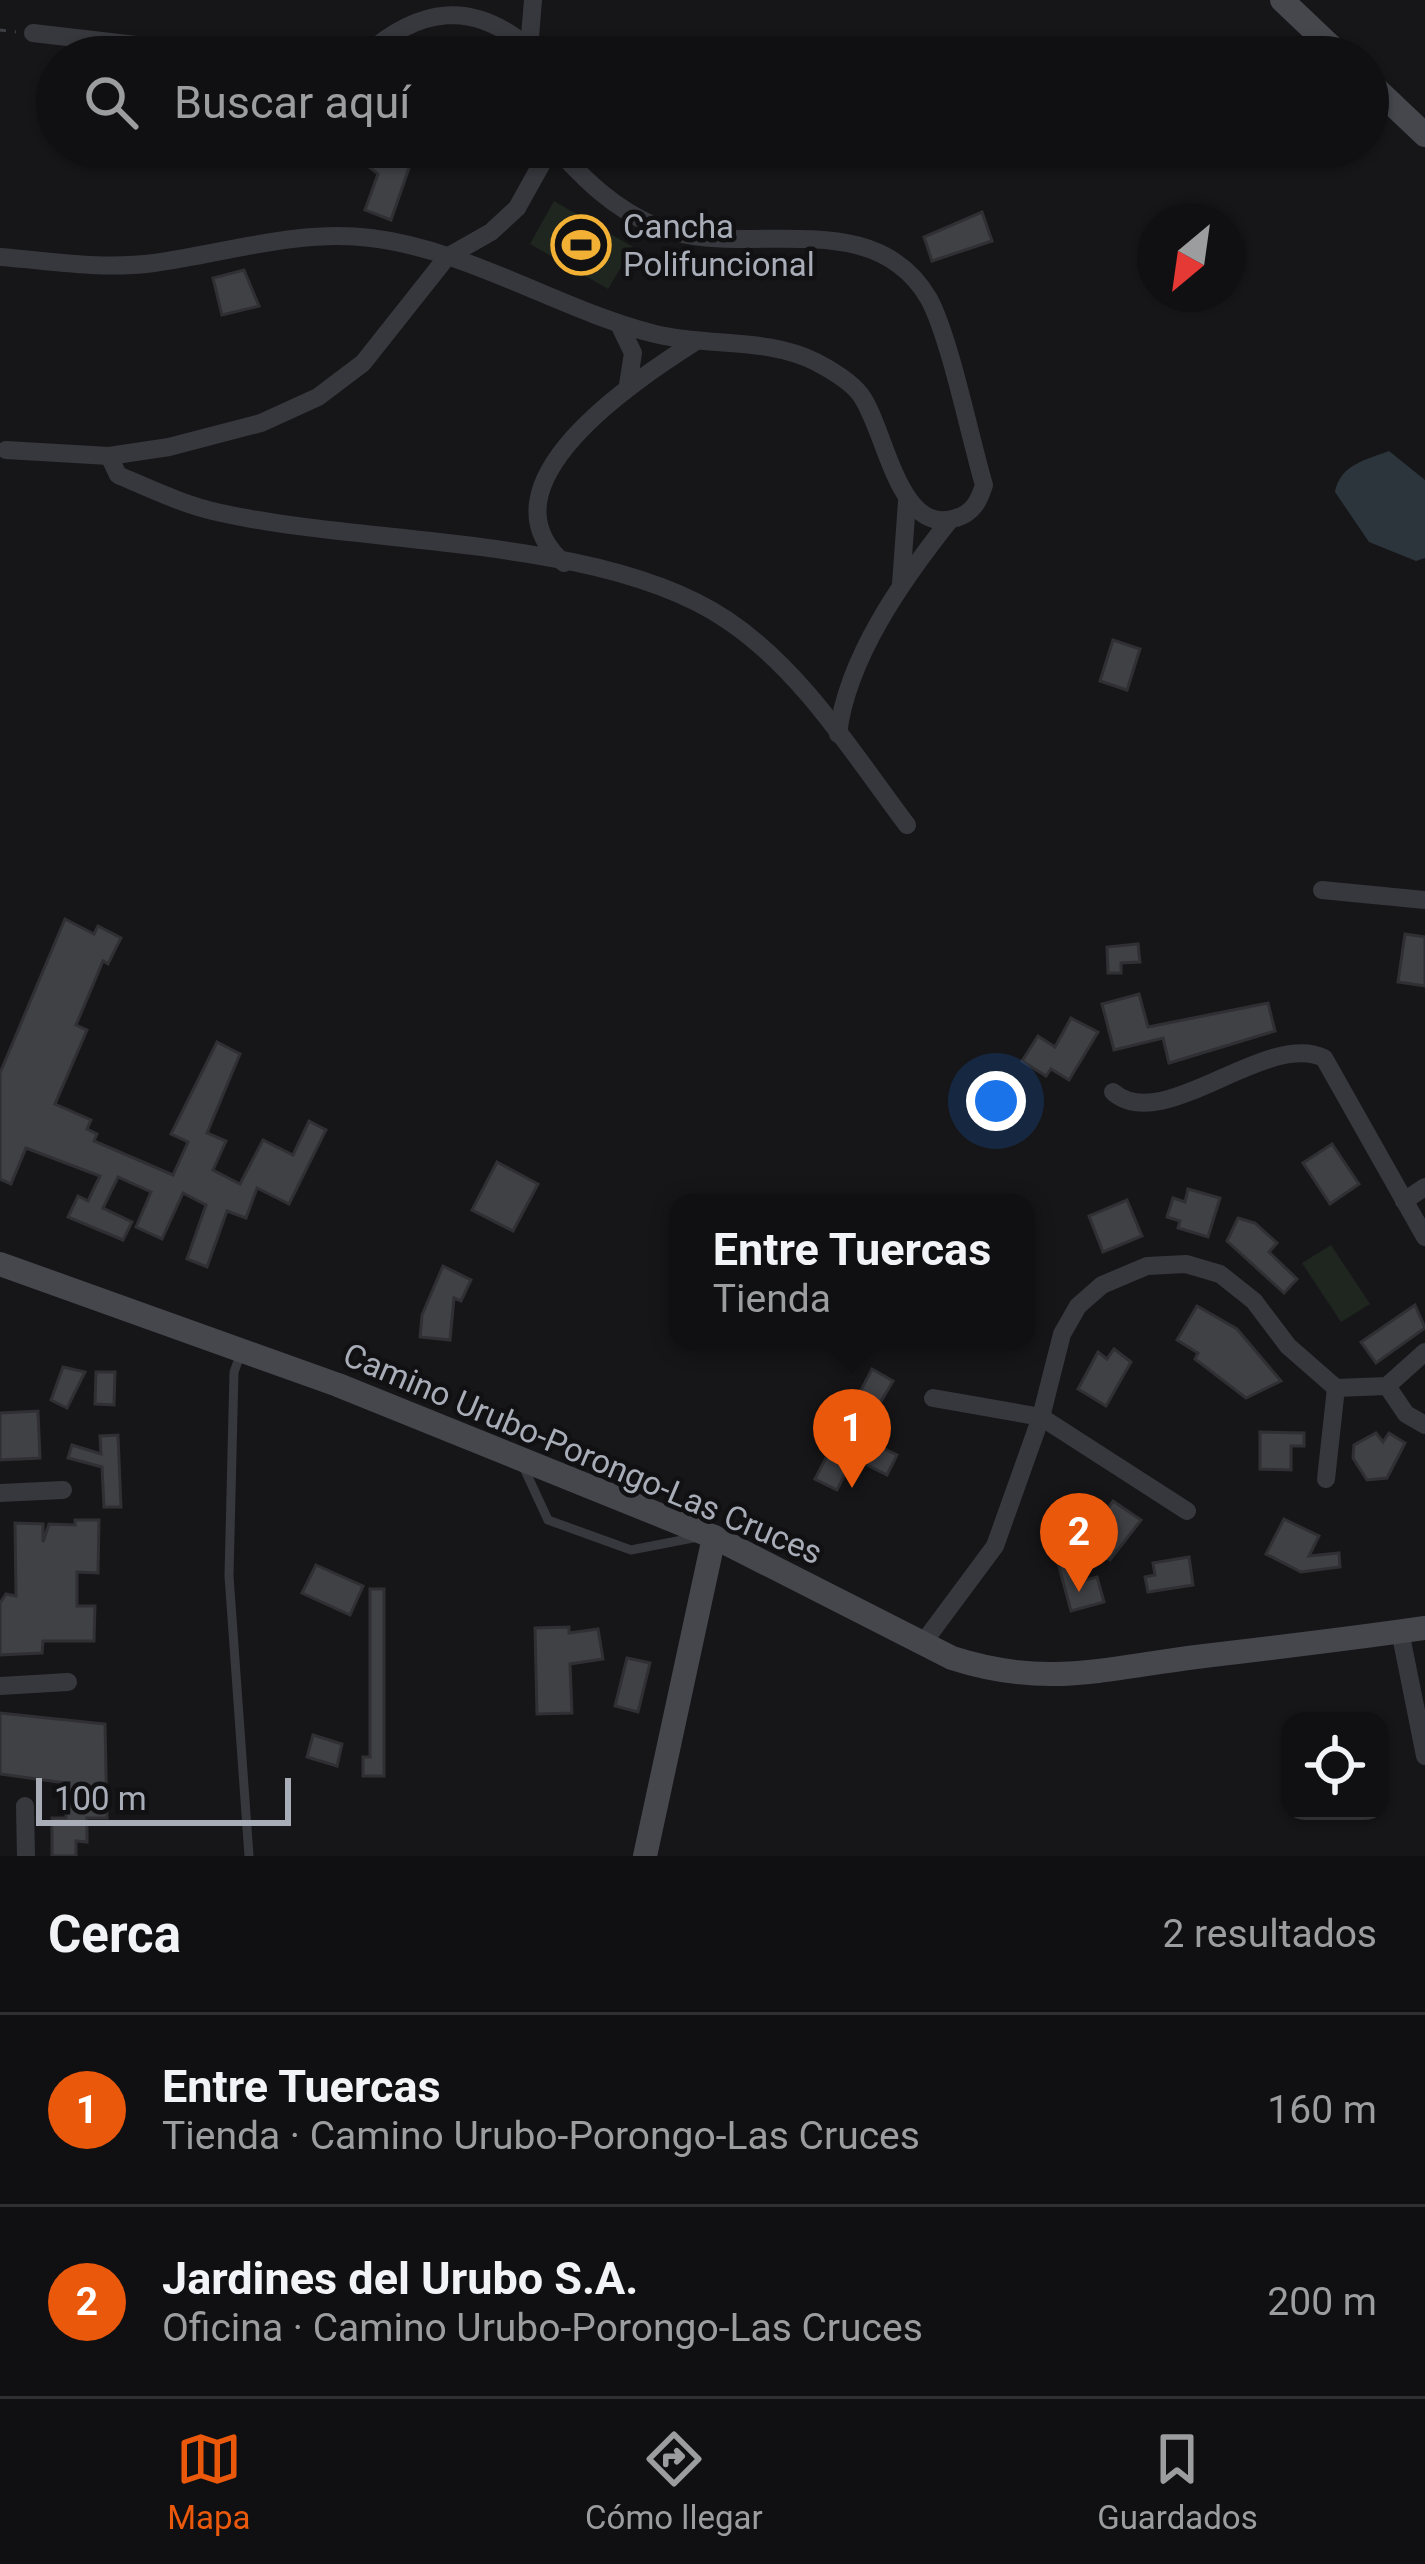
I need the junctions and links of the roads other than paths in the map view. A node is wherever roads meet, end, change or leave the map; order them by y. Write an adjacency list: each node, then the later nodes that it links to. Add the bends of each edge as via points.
1 (533, 0): 7 (street)
2 (1282, 0): 8 (main road)
3 (33, 33): 4 (street)
4 (59, 36)
5 (388, 36): 6 (street, via 440,4 492,11)
6 (520, 36)
7 (531, 36)
8 (1320, 36)
9 (1389, 101): 10 (main road)
10 (1425, 135)
11 (541, 168): 14 (street, via 517,208)
12 (573, 168): 21 (street, via 598,194 658,227 724,240 844,243 908,273 930,301 984,485 973,509)
13 (0, 256): 14 (street, via 77,268 152,264 328,234)
14 (447, 257): 15 (street); 19 (street, via 363,363 318,397 261,423)
15 (619, 324): 16 (street); 17 (street, via 633,353)
16 (695, 342): 17 (street); 20 (street, via 766,346 815,362 858,390)
17 (628, 385): 22 (street, via 556,457 539,500 542,536)
18 (6, 450): 19 (street)
19 (109, 456): 22 (street, via 118,475 219,513)
20 (908, 502): 21 (street); 23 (street)
21 (950, 520): 23 (street)
22 (564, 562): 24 (street, via 644,578 727,620 766,649)
23 (901, 589): 24 (street, via 850,684)
24 (838, 734): 25 (street)
25 (907, 825)
26 (1322, 890): 27 (street)
27 (1425, 900)
28 (1113, 1092): 30 (street, via 1139,1102 1182,1093 1306,1049 1324,1058)
29 (1425, 1187): 30 (street)
30 (1404, 1201): 31 (street)
31 (1425, 1237)
32 (0, 1264): 33 (main road, Camino Urubo-Porongo-Las Cruces)
33 (242, 1351): 40 (main road, Camino Urubo-Porongo-Las Cruces); 54 (lane, via 234,1372 229,1576)
34 (1425, 1352): 35 (street)
35 (1387, 1386): 36 (street); 39 (street)
36 (1336, 1388): 38 (street, via 1220,1274 1186,1264 1147,1266 1102,1285 1078,1306 1062,1334); 41 (street)
37 (933, 1398): 38 (street)
38 (1042, 1418): 44 (street); 47 (street, via 995,1546)
39 (1425, 1425)
40 (521, 1461): 45 (main road, Camino Urubo-Porongo-Las Cruces); 45 (lane, via 548,1520 631,1550)
41 (1326, 1479)
42 (63, 1490): 43 (street)
43 (0, 1493)
44 (1187, 1511)
45 (709, 1536): 47 (main road, Camino Urubo-Porongo-Las Cruces); 55 (main road)
46 (1413, 1630): 47 (main road, Camino Urubo-Porongo-Las Cruces, via 1036,1678 989,1670); 50 (street)
47 (923, 1642)
48 (68, 1682): 49 (street)
49 (0, 1686)
50 (1418, 1696): 51 (street)
51 (1425, 1756)
52 (25, 1806): 53 (street)
53 (26, 1856)
54 (249, 1856)
55 (645, 1856)

